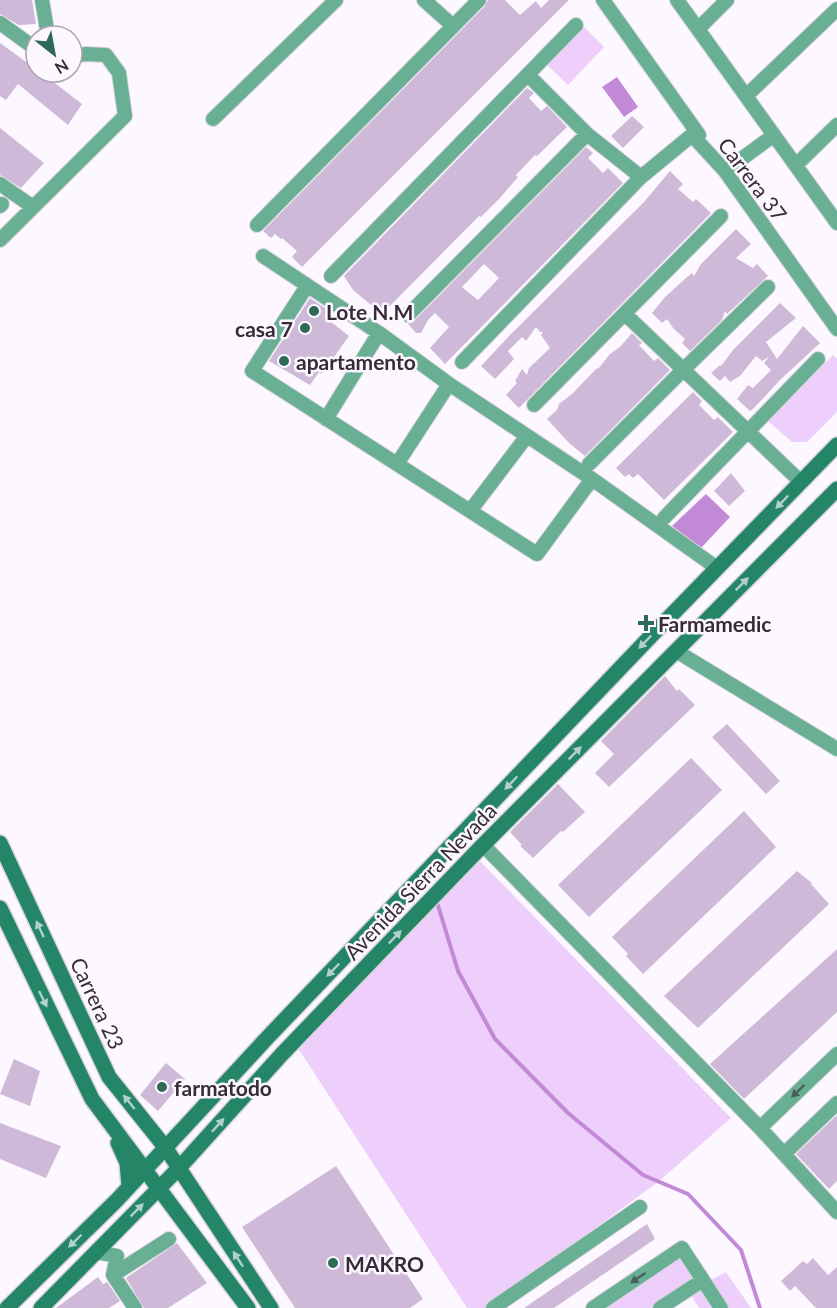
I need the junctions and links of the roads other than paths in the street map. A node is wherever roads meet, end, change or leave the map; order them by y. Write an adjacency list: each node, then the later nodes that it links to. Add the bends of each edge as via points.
1 (42, 0): 10 (street)
2 (336, 0): 18 (street)
3 (424, 0): 12 (street)
4 (478, 0): 12 (street)
5 (603, 0): 21 (street, Carrera 37, via 699,135)
6 (677, 0): 13 (street)
7 (727, 0): 13 (street)
8 (837, 9): 17 (street)
9 (0, 23): 14 (street)
10 (46, 24)
11 (576, 25): 16 (street)
12 (453, 26): 30 (street)
13 (698, 29): 17 (street)
14 (24, 40)
15 (84, 54): 27 (street, via 106,55 119,73 125,116)
16 (528, 75): 20 (street); 33 (street)
17 (746, 96): 22 (street)
18 (213, 119)
19 (837, 125): 23 (street)
20 (587, 134): 25 (street); 37 (street)
21 (692, 135): 24 (street, Carrera 37); 25 (street)
22 (774, 135): 23 (street); 24 (street)
23 (796, 165): 29 (street)
24 (725, 171): 38 (street, Carrera 37)
25 (641, 177): 41 (street)
26 (0, 184): 27 (street)
27 (33, 207): 31 (street)
28 (721, 216): 36 (street)
29 (837, 223)
30 (257, 225)
31 (0, 240)
32 (263, 256): 34 (street)
33 (331, 276)
34 (307, 286): 39 (street); 45 (street, via 252,371)
35 (768, 287): 42 (street)
36 (625, 314): 42 (street); 44 (street)
37 (408, 315)
38 (837, 329)
39 (379, 333): 43 (street); 45 (street)
40 (818, 360): 46 (street)
41 (462, 362)
42 (684, 369): 46 (street); 50 (street)
43 (449, 384): 47 (street); 49 (street)
44 (534, 405)
45 (326, 419): 49 (street)
46 (748, 432): 52 (street); 55 (street)
47 (527, 436): 51 (street); 54 (street)
48 (837, 445): 52 (main road, Avenida Sierra Nevada)
49 (396, 464): 54 (street)
50 (589, 464)
51 (592, 479): 54 (street, via 537,554); 56 (street)
52 (801, 482): 56 (main road, Avenida Sierra Nevada, one-way to 56)
53 (837, 489): 57 (main road, Avenida Sierra Nevada, one-way to 53)
54 (470, 511)
55 (664, 518)
56 (717, 568): 67 (main road, Avenida Sierra Nevada, one-way to 67)
57 (676, 651): 58 (street); 60 (main road, Avenida Sierra Nevada, one-way to 57)
58 (837, 749)
59 (0, 843): 67 (main road, Carrera 23, one-way to 59, via 109,1077)
60 (483, 845): 66 (street); 69 (main road, Avenida Sierra Nevada, one-way to 60, via 282,1054)
61 (0, 908): 62 (main road)
62 (4, 924): 64 (main road, one-way to 64)
63 (837, 1054): 66 (street, one-way to 66)
64 (92, 1099): 70 (main road); 71 (main road, via 123,1154)
65 (837, 1103): 68 (street)
66 (760, 1128): 68 (street)
67 (165, 1148): 69 (main road, Carrera 23); 70 (main road, Avenida Sierra Nevada)
68 (784, 1154): 74 (street)
69 (179, 1168): 72 (main road, Avenida Sierra Nevada); 83 (main road, Carrera 23, one-way to 69)
70 (145, 1169): 71 (main road, Avenida Sierra Nevada); 72 (main road)
71 (129, 1187): 80 (main road, Avenida Sierra Nevada, one-way to 80)
72 (159, 1188): 76 (main road, Avenida Sierra Nevada, one-way to 72); 79 (main road)
73 (640, 1207): 84 (street)
74 (837, 1212)
75 (169, 1239): 77 (street)
76 (96, 1252): 77 (street, via 117,1256); 81 (main road, Avenida Sierra Nevada)
77 (114, 1275): 82 (street)
78 (703, 1280): 85 (street, one-way to 85, via 682,1248); 86 (street); 87 (street)
79 (244, 1307)
80 (7, 1308)
81 (41, 1308)
82 (135, 1308)
83 (271, 1308)
84 (493, 1308)
85 (593, 1308)
86 (660, 1308)
87 (721, 1308)

